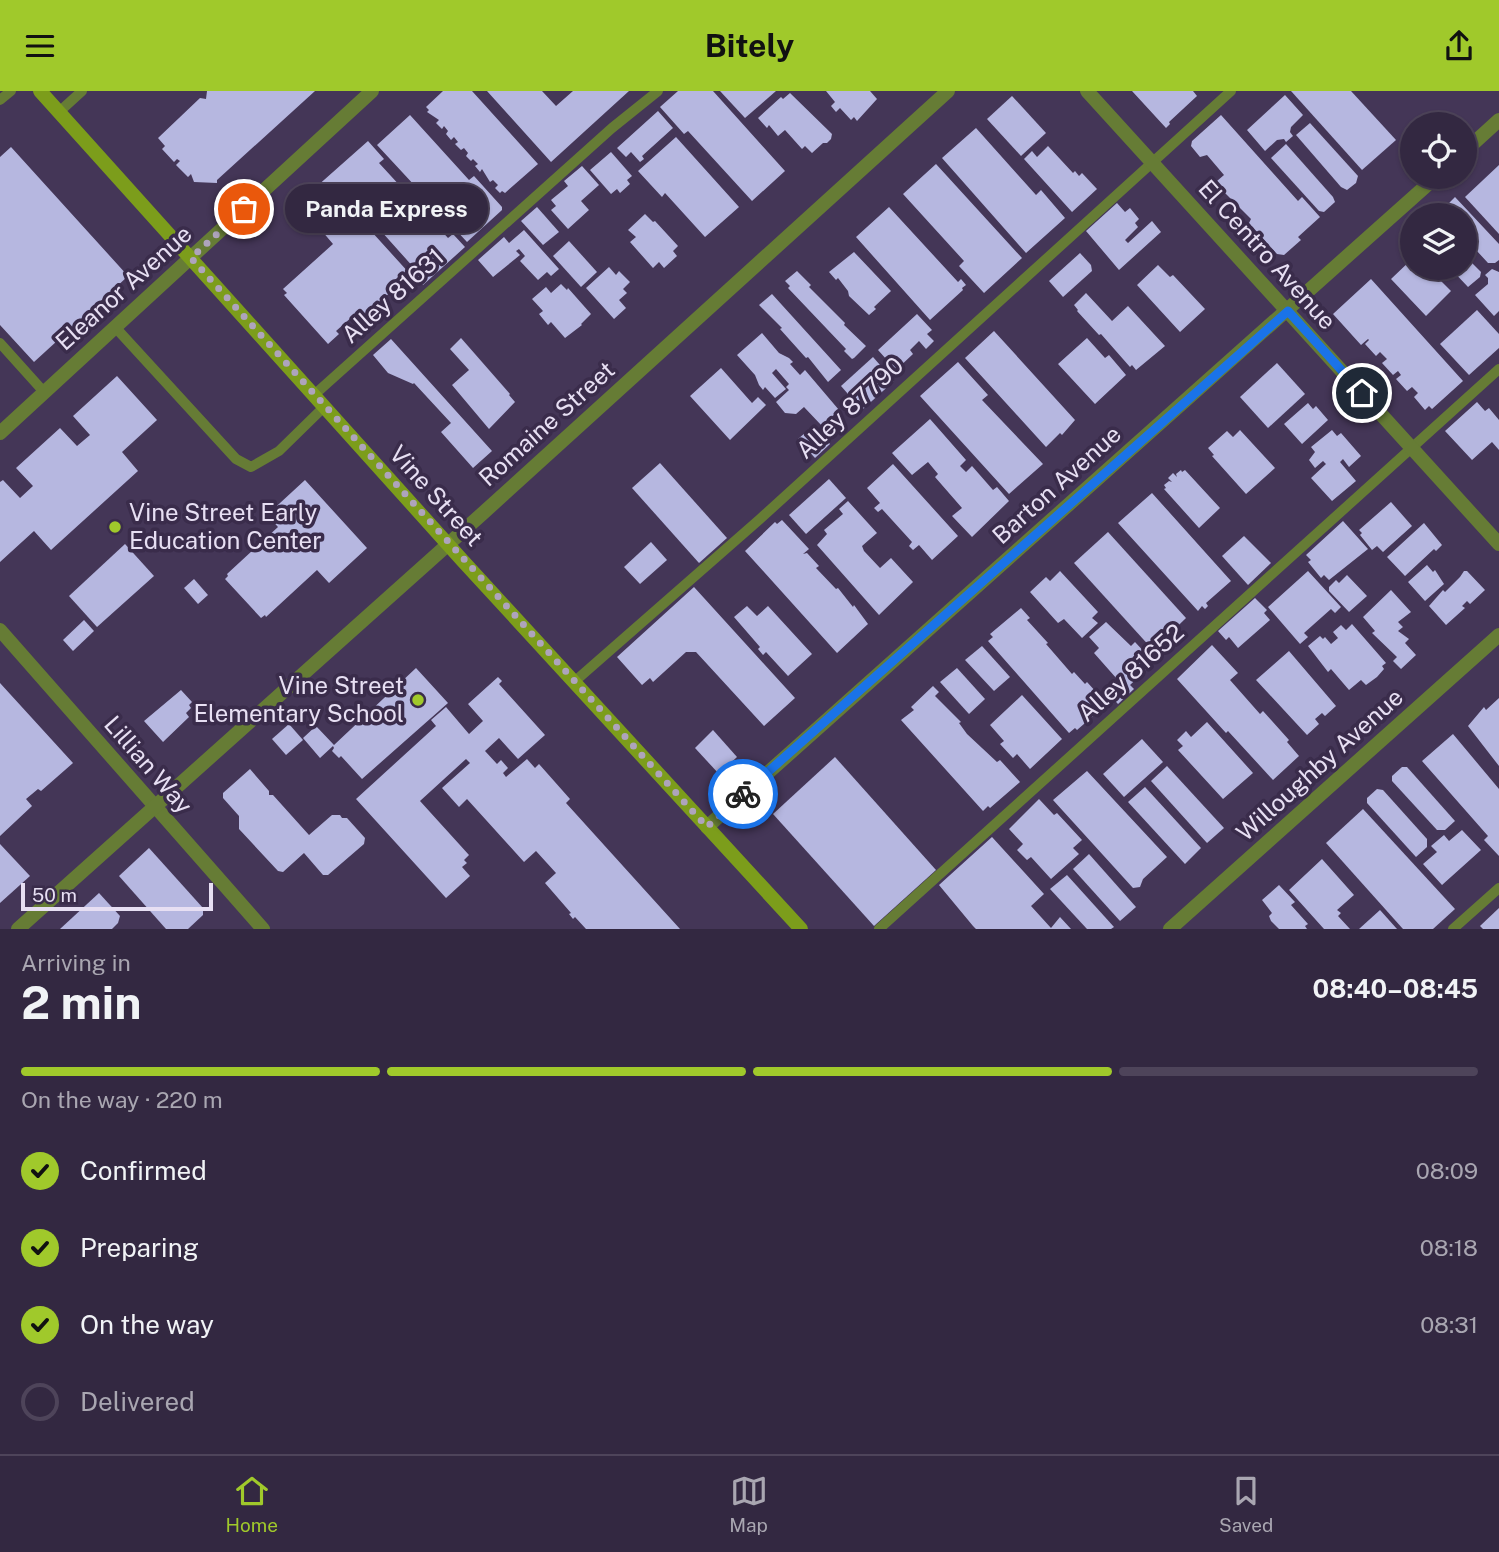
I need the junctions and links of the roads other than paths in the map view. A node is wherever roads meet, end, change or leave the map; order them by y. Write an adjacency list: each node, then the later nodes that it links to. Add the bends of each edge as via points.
1 (11, 91): 9 (lane)
2 (40, 91): 10 (main road, Vine Street)
3 (82, 91): 10 (lane)
4 (372, 91): 15 (street, Eleanor Avenue)
5 (659, 91): 21 (lane, Alley 81631)
6 (948, 91): 25 (street, Romaine Street)
7 (1087, 91): 13 (street, El Centro Avenue)
8 (1231, 91): 13 (lane, Alley 87790)
9 (0, 100)
10 (59, 112): 15 (main road, Vine Street)
11 (1499, 120): 12 (street)
12 (1477, 140)
13 (1152, 162): 16 (street, El Centro Avenue); 29 (lane, Alley 87790)
14 (1423, 189): 16 (street, Barton Avenue)
15 (191, 258): 17 (street, Eleanor Avenue); 21 (main road, Vine Street)
16 (1288, 311): 24 (street, El Centro Avenue); 31 (street, Barton Avenue)
17 (115, 327): 20 (street, Eleanor Avenue); 22 (lane, via 236,460 251,467 279,451)
18 (0, 343): 20 (lane)
19 (1499, 369): 24 (lane, Alley 81652)
20 (44, 392): 23 (street, Eleanor Avenue)
21 (314, 395): 22 (main road, Vine Street)
22 (324, 407): 25 (main road, Vine Street)
23 (0, 433)
24 (1411, 448): 26 (street, El Centro Avenue); 36 (lane, Alley 81652)
25 (448, 544): 29 (main road, Vine Street); 30 (street, Romaine Street)
26 (1499, 544)
27 (0, 630): 30 (street, Lillian Way)
28 (1499, 635): 37 (street, Willoughby Avenue)
29 (574, 682): 31 (main road, Vine Street)
30 (153, 807): 33 (street, Romaine Street); 34 (street, Lillian Way)
31 (707, 827): 35 (main road, Vine Street)
32 (1499, 888): 38 (lane)
33 (18, 929)
34 (263, 929)
35 (801, 929)
36 (879, 929)
37 (1170, 929)
38 (1453, 929)

